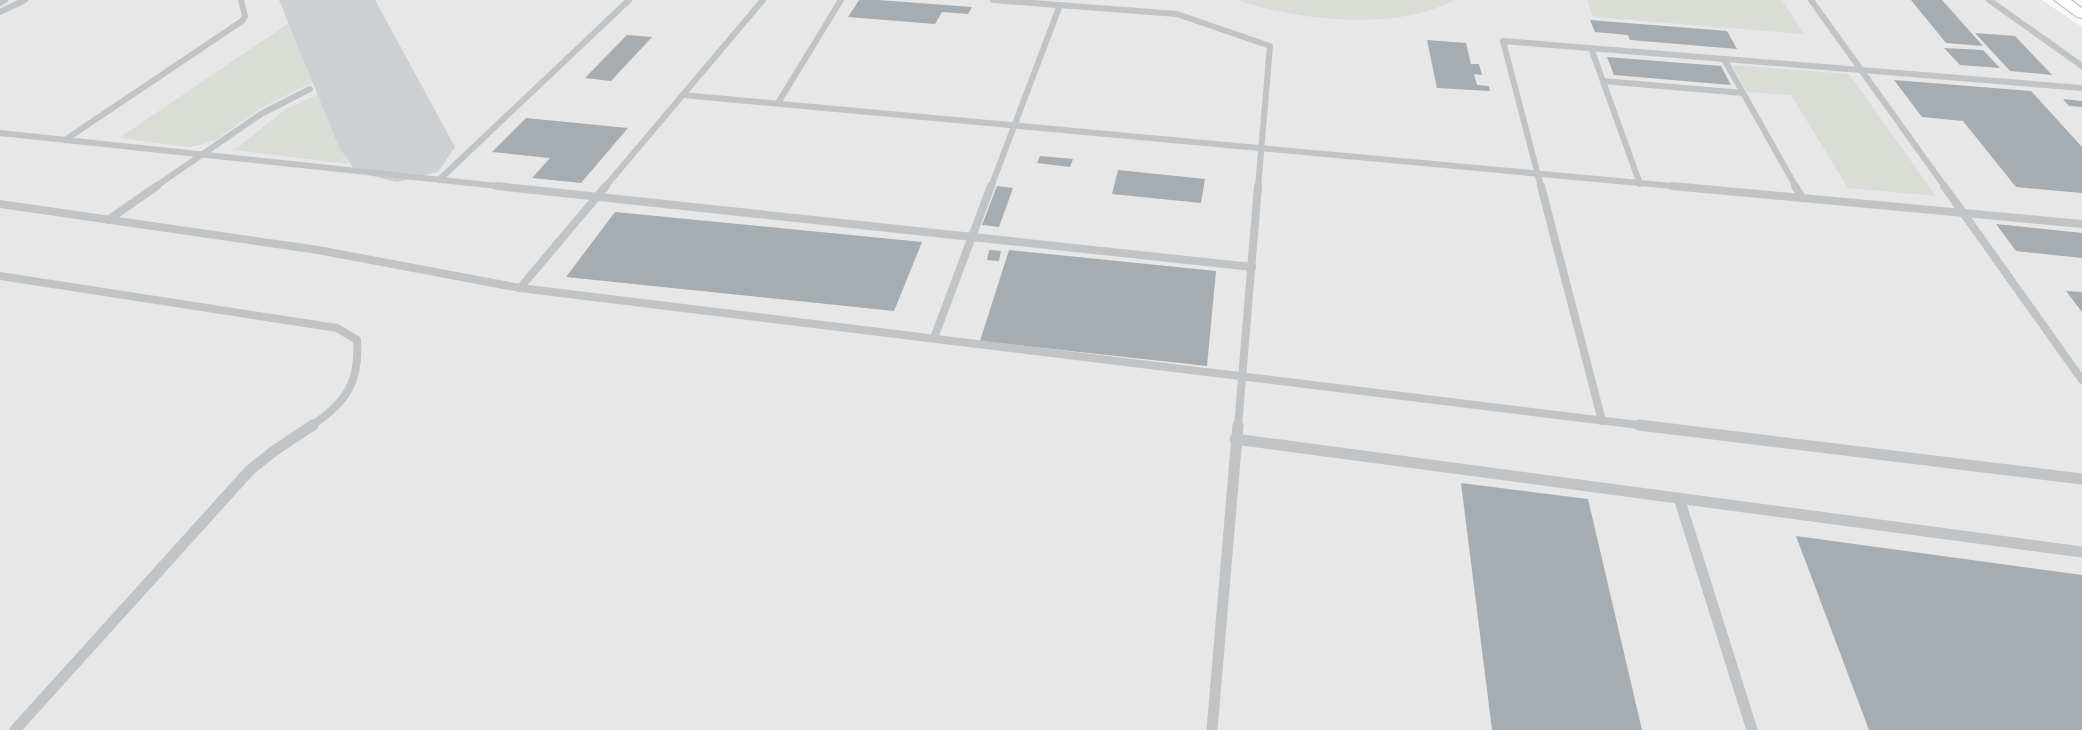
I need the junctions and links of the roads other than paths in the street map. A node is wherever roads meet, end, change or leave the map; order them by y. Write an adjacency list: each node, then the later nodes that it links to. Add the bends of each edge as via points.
1 (6, 0): 11 (lane)
2 (25, 0): 13 (lane)
3 (241, 0): 27 (lane, via 245,16 237,25)
4 (629, 0): 31 (lane)
5 (763, 0): 23 (lane)
6 (842, 0): 24 (lane)
7 (993, 0): 12 (lane)
8 (1811, 0): 18 (lane)
9 (1989, 0): 17 (lane)
10 (2061, 0): 14 (street)
11 (0, 3)
12 (1060, 5): 25 (lane); 28 (lane, via 1177,14 1270,46)
13 (0, 12)
14 (2082, 14)
15 (1591, 48): 16 (lane); 19 (lane); 30 (lane, via 1503,41)
16 (1724, 59): 18 (lane); 22 (lane)
17 (2082, 66)
18 (1861, 70): 20 (lane); 36 (lane)
19 (1603, 81): 22 (lane); 32 (lane)
20 (2082, 88)
21 (310, 89): 29 (lane, via 261,114)
22 (1743, 93): 34 (lane)
23 (683, 95): 24 (lane); 33 (lane)
24 (778, 103): 25 (lane)
25 (1014, 126): 28 (lane); 39 (lane)
26 (0, 133): 27 (lane)
27 (65, 140): 29 (lane)
28 (1262, 148): 30 (lane); 40 (lane)
29 (203, 154): 31 (lane); 37 (lane)
30 (1538, 174): 32 (lane); 46 (lane)
31 (439, 180): 33 (lane)
32 (1640, 184): 34 (lane)
33 (597, 197): 39 (lane); 42 (lane)
34 (1802, 198): 36 (lane)
35 (0, 204): 37 (lane)
36 (1963, 213): 38 (lane); 45 (lane)
37 (108, 220): 42 (lane, via 318,250)
38 (2082, 224)
39 (972, 237): 40 (lane); 43 (lane)
40 (1252, 267): 44 (lane)
41 (0, 276): 51 (lane, via 337,328 357,340 358,352 356,374 347,395 320,420 281,445 250,470)
42 (520, 288): 43 (lane)
43 (934, 338): 44 (lane)
44 (1241, 376): 46 (lane); 47 (lane)
45 (2082, 380)
46 (1602, 421): 48 (lane)
47 (1235, 439): 49 (lane); 52 (lane)
48 (2082, 479)
49 (1679, 498): 50 (lane); 53 (lane)
50 (2082, 552)
51 (15, 730)
52 (1212, 730)
53 (1752, 730)

